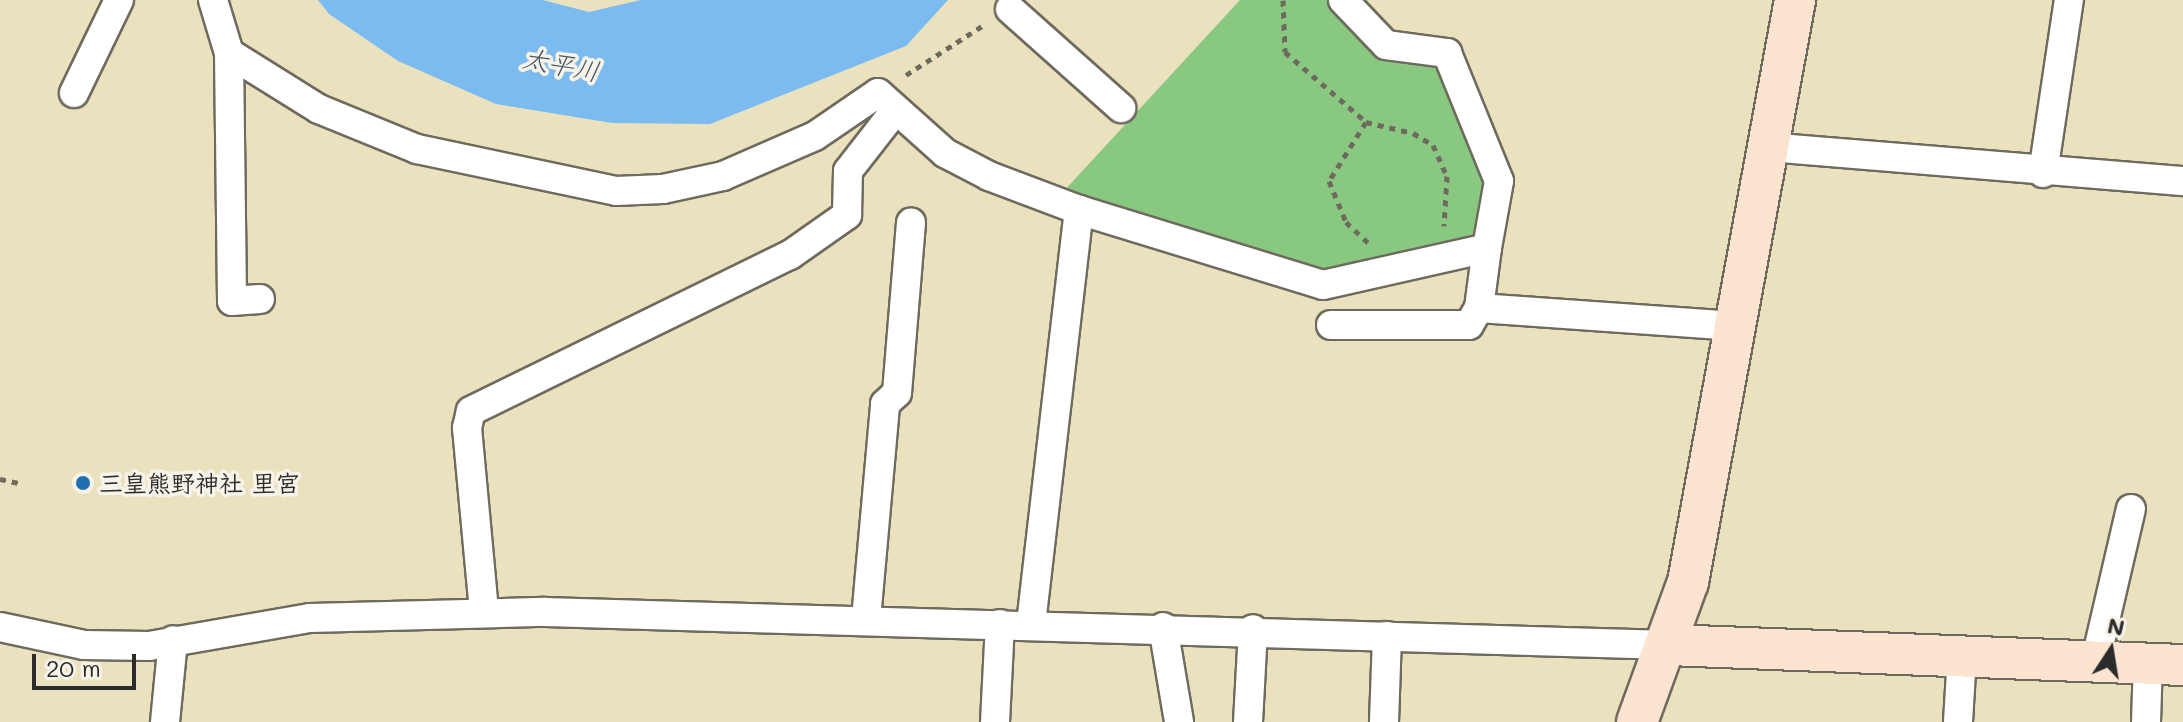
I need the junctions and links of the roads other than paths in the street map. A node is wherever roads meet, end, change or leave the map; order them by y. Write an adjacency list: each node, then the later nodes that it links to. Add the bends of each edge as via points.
1 (119, 0): 8 (street)
2 (213, 0): 7 (street)
3 (1343, 0): 16 (street, via 1386,45 1447,53 1499,181)
4 (1795, 0): 11 (street)
5 (2069, 0): 12 (street)
6 (1010, 9): 10 (street)
7 (229, 53): 9 (street, via 319,109 417,149 616,191 663,189 723,176); 17 (street, via 232,301)
8 (74, 93)
9 (886, 103): 14 (street, via 945,153); 22 (street, via 848,171 847,215 790,255 471,411 467,428)
10 (1121, 108)
11 (1768, 147): 12 (street); 20 (street)
12 (2043, 173): 13 (street)
13 (2183, 181)
14 (1079, 210): 16 (street, via 1323,285); 25 (street)
15 (911, 223): 23 (street, via 897,393 885,404)
16 (1487, 248): 18 (street)
17 (260, 299)
18 (1479, 308): 19 (street, via 1469,325); 20 (street)
19 (1331, 325)
20 (1735, 326): 31 (street, via 1688,582)
21 (2131, 509): 33 (street)
22 (484, 611): 23 (street); 30 (street, via 310,618)
23 (866, 619): 24 (street)
24 (1000, 624): 25 (street); 36 (street)
25 (1031, 624): 27 (street)
26 (0, 627): 30 (street, via 84,645 149,646)
27 (1163, 627): 28 (street); 37 (street)
28 (1253, 629): 29 (street); 38 (street)
29 (1387, 636): 31 (street); 39 (street)
30 (173, 640): 35 (street)
31 (1669, 645): 32 (street); 40 (street)
32 (1962, 655): 33 (street); 41 (street)
33 (2096, 659): 34 (street)
34 (2166, 664): 42 (street)
35 (165, 722)
36 (995, 722)
37 (1179, 722)
38 (1248, 722)
39 (1384, 722)
40 (1637, 722)
41 (1958, 722)
42 (2146, 722)

